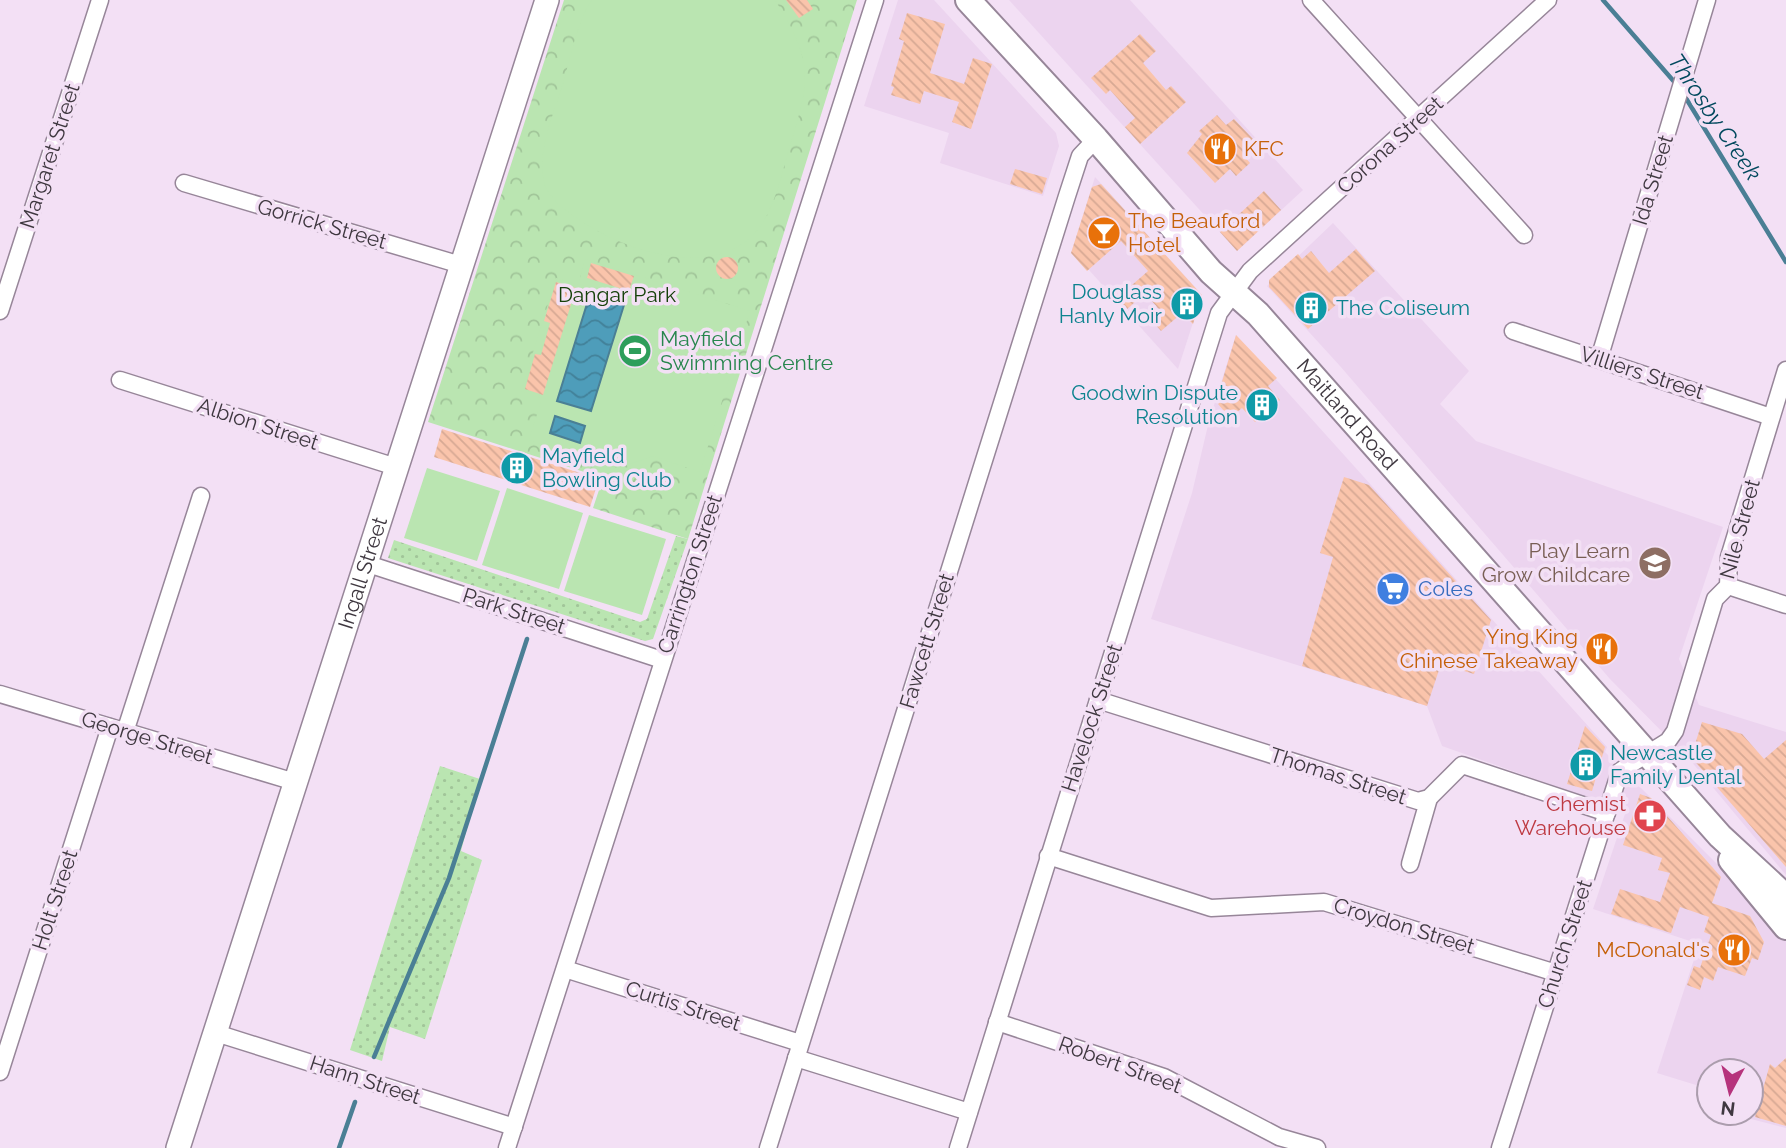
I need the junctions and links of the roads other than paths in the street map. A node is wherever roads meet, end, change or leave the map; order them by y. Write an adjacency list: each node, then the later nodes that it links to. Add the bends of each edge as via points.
1 (100, 0): 14 (street, Margaret Street)
2 (547, 0): 12 (main road, Ingall Street)
3 (875, 0): 25 (street, Carrington Street)
4 (968, 0): 9 (main road, Maitland Road)
5 (1311, 0): 8 (street)
6 (1548, 0): 8 (street, Corona Street)
7 (1707, 0): 16 (street, Ida Street)
8 (1419, 120): 11 (street); 13 (street, Corona Street, via 1250,271)
9 (1096, 139): 13 (main road, Maitland Road, via 1193,252); 42 (street, Fawcett Street, via 1080,156 1067,195)
10 (184, 183): 12 (street, Gorrick Street)
11 (1524, 234)
12 (461, 265): 20 (main road, Ingall Street)
13 (1234, 292): 27 (street, Havelock Street, via 1219,313); 29 (main road, Maitland Road)
14 (0, 311)
15 (1513, 331): 16 (street, Villiers Street)
16 (1599, 359): 19 (street, Villiers Street)
17 (1786, 370): 19 (street, Nile Street)
18 (120, 380): 20 (street, Albion Street)
19 (1771, 417): 23 (street, Nile Street, via 1729,557)
20 (397, 467): 22 (main road, Ingall Street)
21 (201, 496): 28 (street, Holt Street)
22 (365, 563): 25 (street, Park Street); 30 (main road, Ingall Street)
23 (1728, 586): 24 (street); 29 (street, Nile Street, via 1715,599 1672,737)
24 (1786, 605)
25 (662, 660): 38 (street, Carrington Street)
26 (0, 694): 28 (street, George Street)
27 (1098, 700): 31 (street, Thomas Street, via 1418,802); 34 (street, Havelock Street)
28 (118, 729): 30 (street, George Street); 43 (street, Holt Street)
29 (1646, 753): 32 (street, Church Street, via 1619,771); 33 (main road, Maitland Road)
30 (295, 782): 41 (main road, Ingall Street)
31 (1430, 798): 32 (street, Thomas Street, via 1461,765); 35 (street)
32 (1607, 813): 39 (street, Church Street)
33 (1720, 836): 36 (main road, Maitland Road); 37 (main road, Maitland Road, via 1733,865)
34 (1048, 856): 39 (street, Croydon Street, via 1211,908 1324,902); 40 (street, Havelock Street)
35 (1410, 864)
36 (1786, 897)
37 (1786, 926)
38 (565, 968): 42 (street, Curtis Street); 45 (street, Carrington Street)
39 (1556, 973): 51 (street, Church Street)
40 (997, 1022): 44 (street, Havelock Street); 50 (street, Robert Street, via 1164,1077 1279,1137)
41 (216, 1033): 45 (street, Hann Street); 46 (main road, Ingall Street)
42 (798, 1051): 44 (street, Curtis Street); 48 (street, Fawcett Street)
43 (0, 1072)
44 (969, 1112): 49 (street, Havelock Street)
45 (514, 1127): 47 (street, Carrington Street)
46 (178, 1148)
47 (507, 1148)
48 (768, 1148)
49 (958, 1148)
50 (1317, 1148)
51 (1500, 1148)

